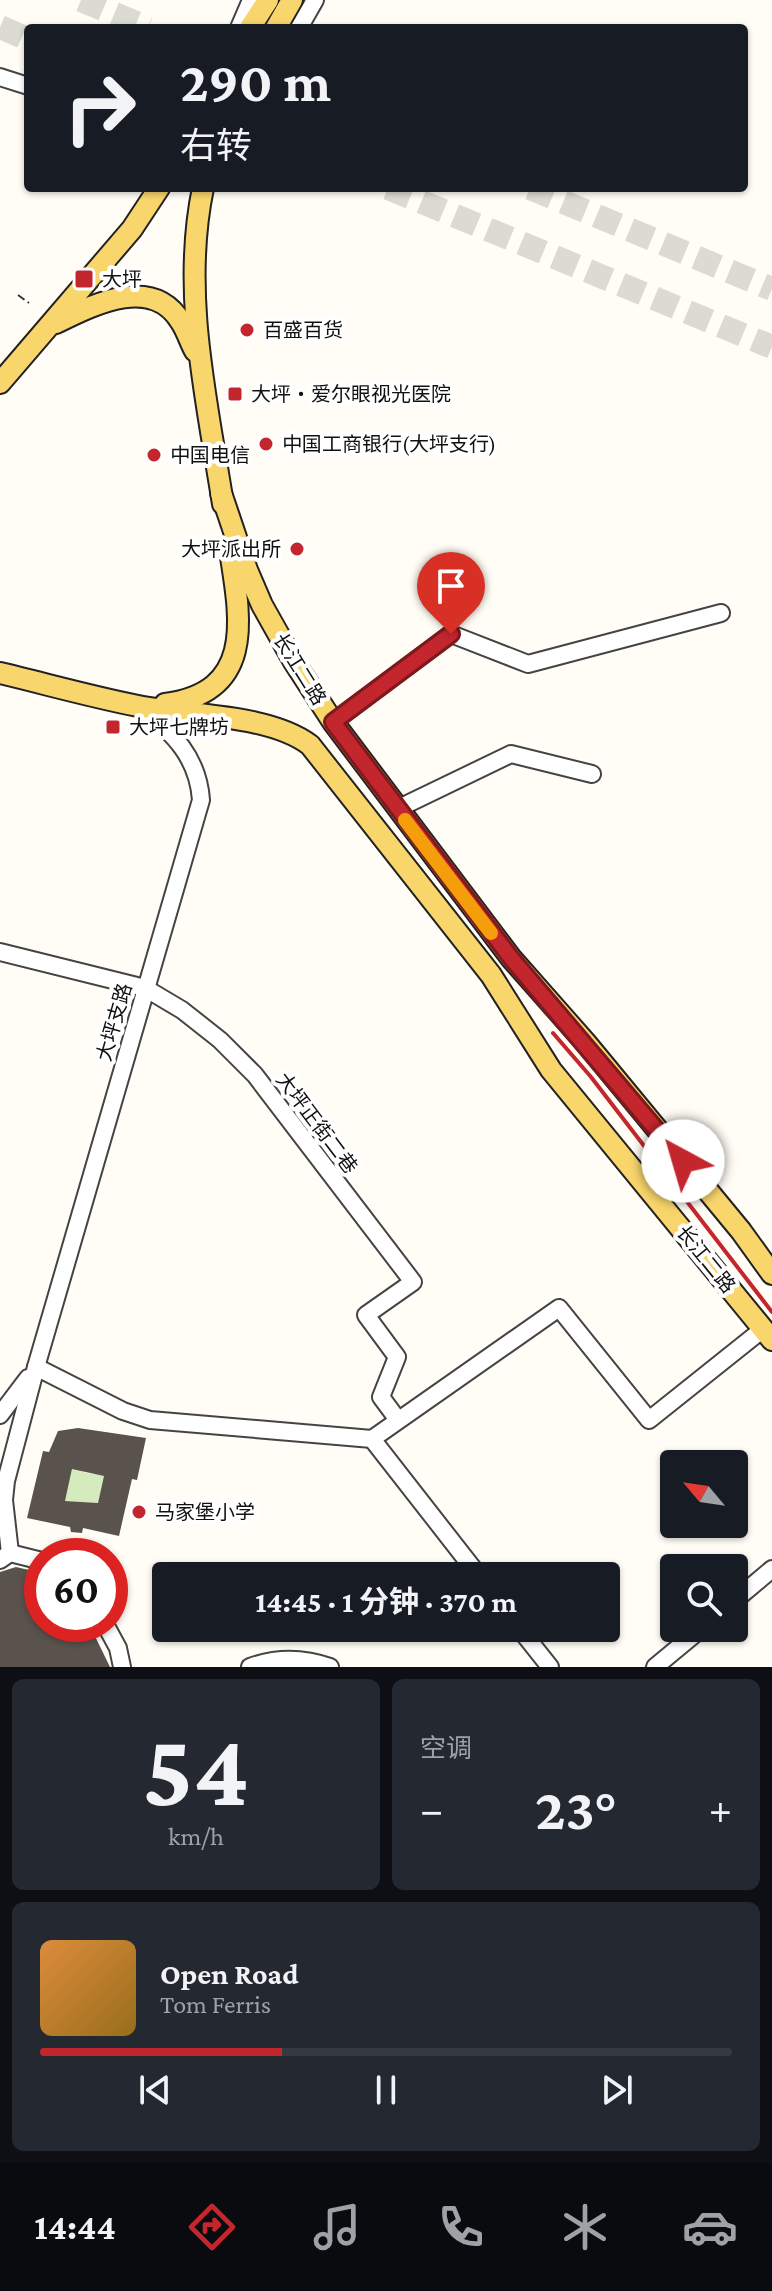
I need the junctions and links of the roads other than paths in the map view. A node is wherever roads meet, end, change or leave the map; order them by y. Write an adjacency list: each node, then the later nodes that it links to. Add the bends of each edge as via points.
1 (292, 0): 3 (main road)
2 (315, 0): 3 (street)
3 (273, 14): 4 (street)
4 (249, 24)
5 (0, 77): 6 (street)
6 (24, 85)
7 (156, 192): 9 (main road, 长江二路, via 132,229)
8 (203, 192): 10 (main road, 长江二路, via 197,255)
9 (50, 325): 10 (main road, 长江二路, via 100,302 143,296 180,320); 11 (main road, 长江二路)
10 (200, 362): 12 (main road, 长江二路)
11 (0, 383)
12 (221, 493): 15 (main road, 长江二路, via 239,607 240,631 231,665 199,696); 16 (main road, 长江二路, via 262,605)
13 (721, 613): 16 (street, via 528,664 451,634)
14 (0, 673): 15 (main road, 长江二路)
15 (141, 707): 20 (street, 大坪支路, via 186,751 200,783 201,800); 22 (main road, 长江二路, via 264,725 310,745 491,975 551,1070)
16 (333, 722): 18 (main road, 长江二路)
17 (592, 774): 18 (street, via 511,754)
18 (397, 809): 21 (main road, 长江二路, via 511,958)
19 (0, 952): 20 (street, 大坪正街二巷)
20 (145, 988): 23 (street, 大坪支路); 25 (street, 大坪正街二巷, via 220,1040 255,1075 413,1282 366,1315 397,1357 381,1397)
21 (772, 1274)
22 (768, 1334): 25 (street, via 649,1420 559,1308)
23 (36, 1367): 24 (street); 27 (street, via 150,1420); 28 (street, 大坪支路)
24 (0, 1415)
25 (398, 1420): 27 (street)
26 (0, 1438): 28 (street)
27 (372, 1439): 30 (street)
28 (14, 1451): 29 (street, 大坪支路, via 4,1500)
29 (5, 1556)
30 (468, 1562)
31 (772, 1569): 32 (street)
32 (748, 1589)
33 (115, 1642): 36 (street)
34 (530, 1642): 41 (street)
35 (685, 1642): 42 (street)
36 (118, 1648): 37 (street); 38 (street)
37 (122, 1667)
38 (138, 1667)
39 (250, 1667): 40 (street, via 298,1659)
40 (330, 1667)
41 (550, 1667)
42 (655, 1667)

